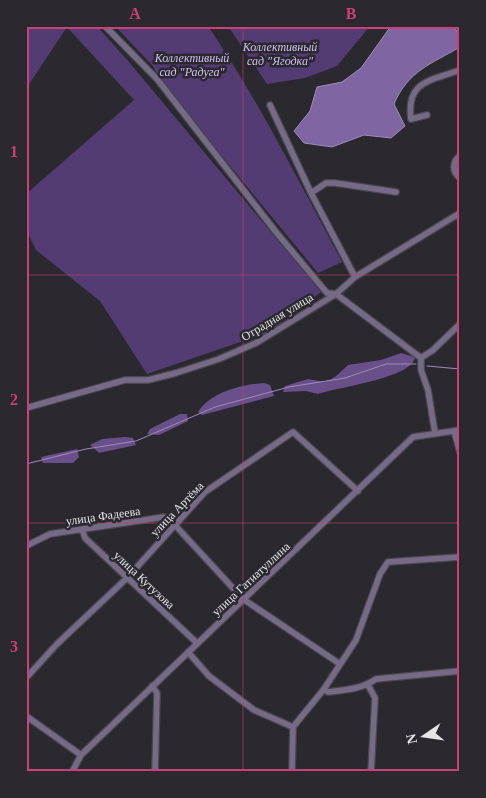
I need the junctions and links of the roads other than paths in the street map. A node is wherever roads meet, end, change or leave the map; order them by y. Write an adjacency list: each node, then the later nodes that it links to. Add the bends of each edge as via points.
1 (105, 26): 11 (street, via 157,79 327,293)
2 (460, 70): 4 (street, via 418,85 409,104 411,120)
3 (270, 105): 8 (street)
4 (426, 115)
5 (460, 156): 6 (street, via 454,167)
6 (460, 178)
7 (396, 192): 8 (street, via 326,183)
8 (311, 193): 10 (street)
9 (460, 213): 10 (street, Отрадная улица)
10 (356, 277): 11 (street, Отрадная улица)
11 (336, 294): 13 (street); 14 (street, Отрадная улица, via 256,343 219,359 148,380 125,380)
12 (460, 324): 13 (street)
13 (421, 358): 16 (street)
14 (26, 408)
15 (457, 430): 16 (street, улица Гатиатуллина); 17 (street)
16 (435, 433): 18 (street, улица Гатиатуллина, via 413,437)
17 (460, 452)
18 (358, 491): 19 (street, улица Артёма, via 293,432 205,492); 24 (street, улица Гатиатуллина)
19 (174, 524): 20 (street, улица Фадеева, via 164,517); 23 (street, улица Артёма); 24 (street)
20 (82, 529): 21 (street, улица Фадеева, via 50,534); 23 (street, улица Кутузова, via 85,538)
21 (26, 546)
22 (460, 557): 27 (street, via 388,562 380,574 356,640)
23 (127, 578): 25 (street, улица Кутузова); 29 (street, улица Артёма)
24 (243, 599): 25 (street, улица Гатиатуллина); 27 (street)
25 (197, 643): 26 (street, улица Гатиатуллина)
26 (188, 652): 31 (street, улица Гатиатуллина); 34 (street, via 209,676 254,710)
27 (340, 664): 32 (street)
28 (460, 671): 30 (street, via 376,679)
29 (26, 678)
30 (368, 685): 32 (street, via 328,692); 39 (street, via 375,698)
31 (152, 686): 35 (street, улица Гатиатуллина); 37 (street, via 157,693)
32 (324, 689): 34 (street)
33 (26, 716): 35 (street)
34 (293, 726): 38 (street)
35 (81, 755): 36 (street, улица Гатиатуллина)
36 (72, 772)
37 (155, 772)
38 (292, 772)
39 (371, 772)

